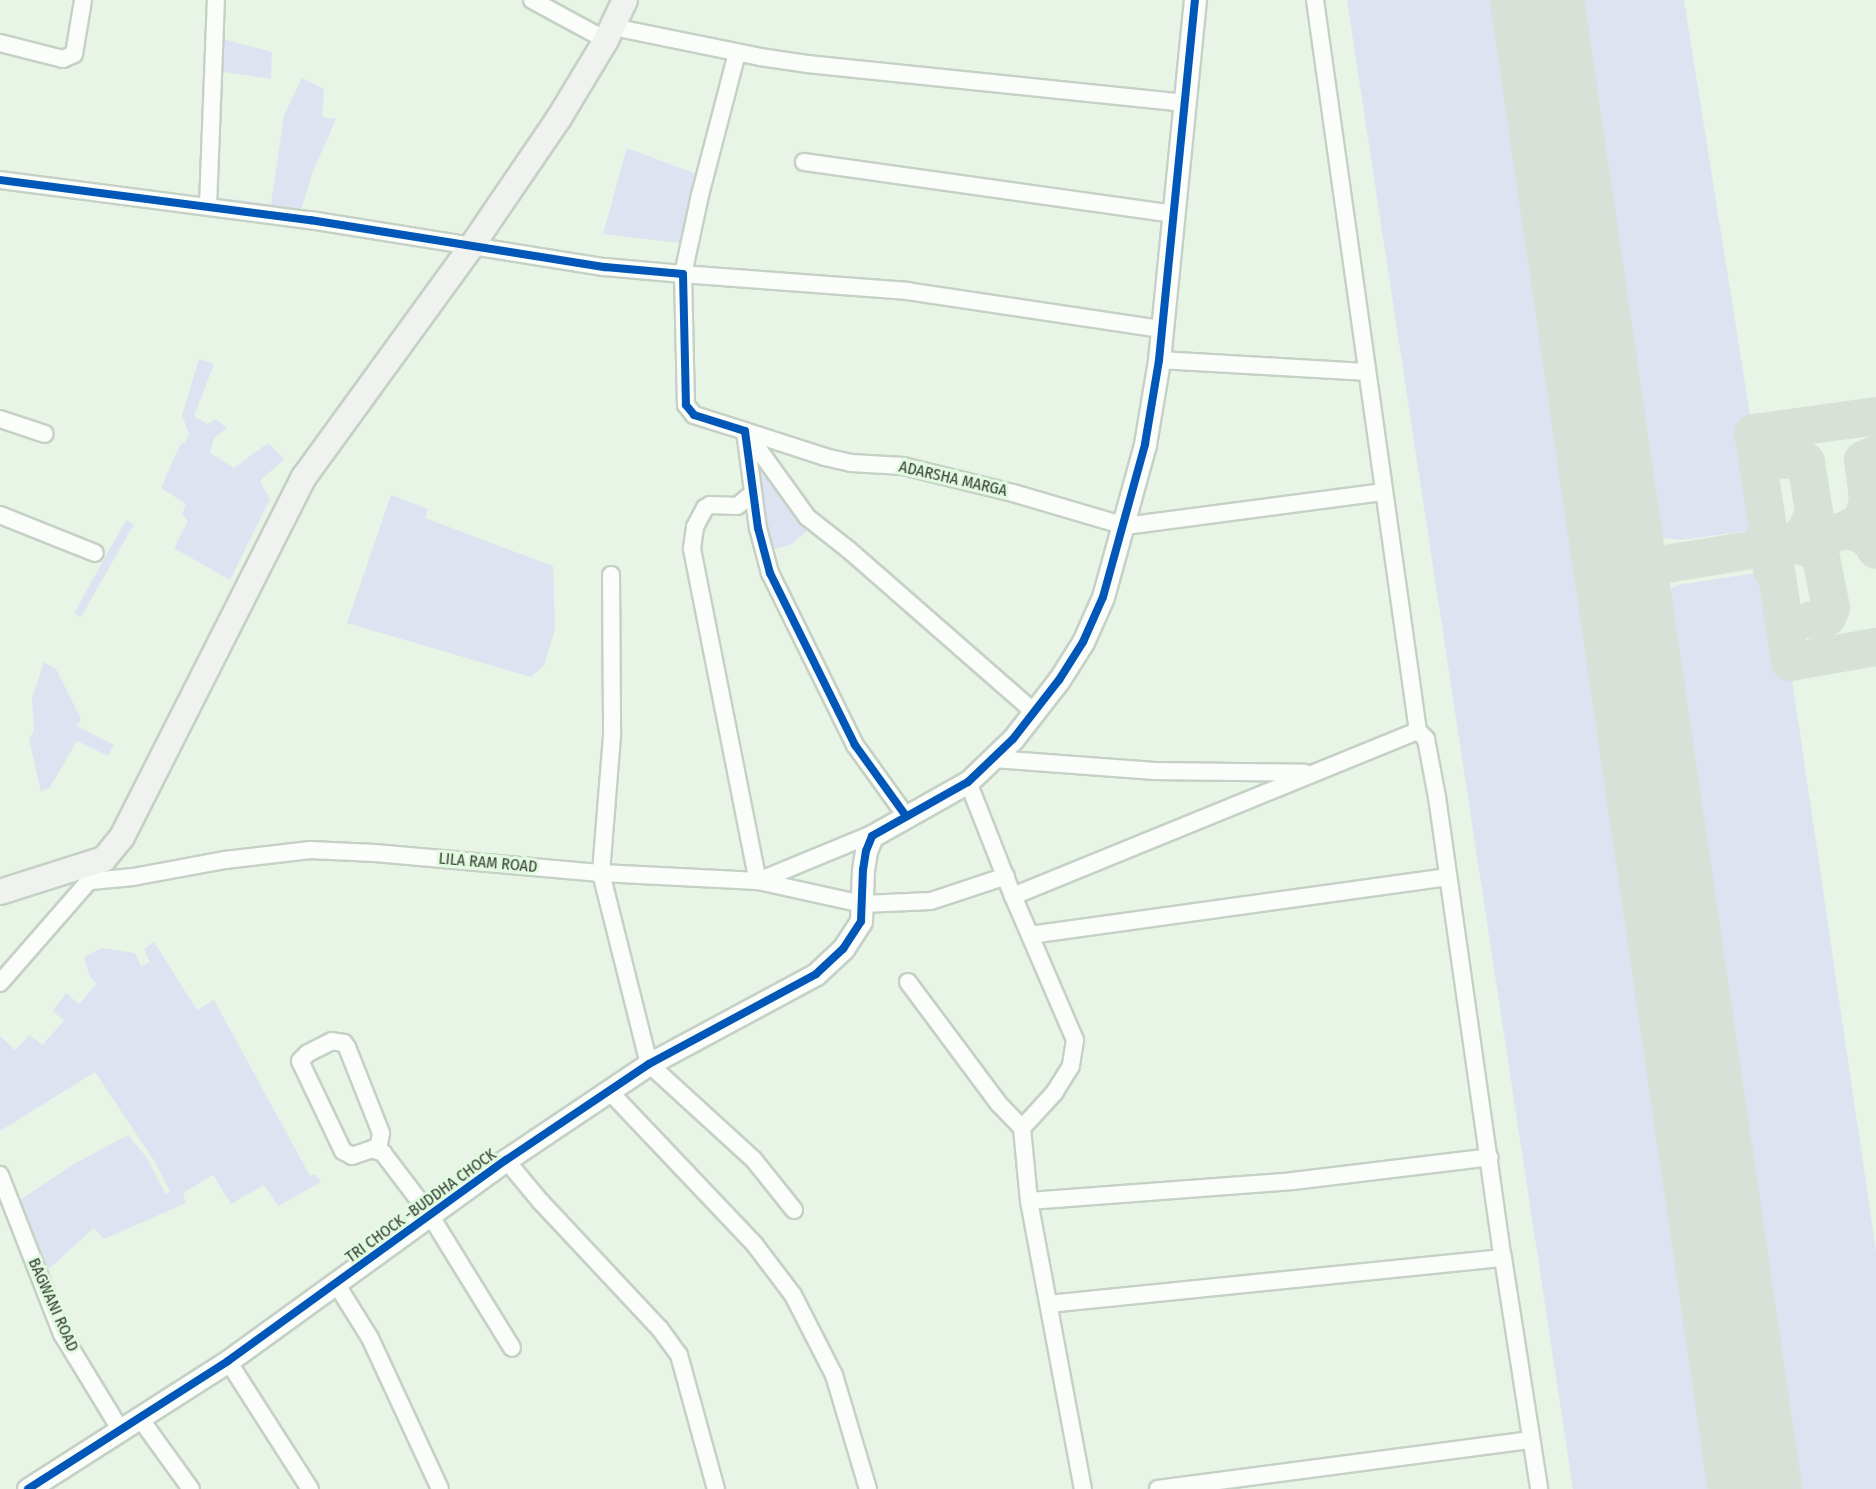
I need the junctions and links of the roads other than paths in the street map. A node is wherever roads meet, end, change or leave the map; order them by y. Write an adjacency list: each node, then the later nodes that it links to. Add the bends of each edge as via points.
1 (84, 0): 8 (street, via 74,54 63,59)
2 (216, 0): 13 (street)
3 (532, 0): 7 (street)
4 (625, 0): 7 (main road)
5 (1196, 0): 10 (street)
6 (1315, 0): 19 (street)
7 (609, 33): 9 (street); 15 (main road, via 559,118)
8 (0, 43)
9 (737, 53): 10 (street); 16 (street, ADARSHA MARGA)
10 (1185, 104): 14 (street)
11 (804, 162): 14 (street)
12 (0, 180): 13 (street)
13 (208, 206): 15 (street)
14 (1173, 214): 17 (street)
15 (471, 247): 16 (street); 36 (main road, via 304,477 139,808)
16 (683, 274): 17 (street, via 907,291); 21 (street, ADARSHA MARGA, via 686,405 694,415)
17 (1162, 329): 18 (street)
18 (1159, 360): 19 (street); 26 (street, via 1145,444)
19 (1366, 372): 23 (street)
20 (0, 419): 22 (street)
21 (745, 431): 24 (street); 26 (street, ADARSHA MARGA, via 825,457 903,466); 29 (street, via 807,517)
22 (45, 434)
23 (1384, 492): 26 (street); 30 (street)
24 (752, 494): 34 (street, via 771,573 855,745); 41 (street, via 737,506 705,508 695,527 692,549)
25 (0, 515): 27 (street)
26 (1125, 526): 29 (street, via 1103,597 1083,642)
27 (95, 553)
28 (611, 575): 37 (street, via 612,736)
29 (1034, 712): 31 (street)
30 (1418, 731): 32 (street); 39 (street, via 1426,739)
31 (994, 759): 32 (street, via 1152,771); 33 (street)
32 (1312, 773): 43 (street)
33 (968, 782): 34 (street); 38 (street)
34 (906, 816): 35 (street)
35 (877, 832): 41 (street, LILA RAM ROAD); 44 (street, TRI CHOCK -BUDDHA CHOCK, via 866,851)
36 (104, 859): 40 (street); 42 (main road)
37 (601, 873): 40 (street, LILA RAM ROAD, via 310,850); 41 (street, LILA RAM ROAD); 48 (street)
38 (1006, 876): 43 (street); 44 (street, via 931,901)
39 (1448, 877): 45 (street); 52 (street)
40 (92, 881): 47 (street)
41 (758, 881): 44 (street)
42 (0, 892)
43 (1013, 896): 45 (street)
44 (863, 904): 48 (street, TRI CHOCK -BUDDHA CHOCK, via 858,928 836,957 816,974)
45 (1030, 935): 50 (street, via 1075,1040 1071,1066)
46 (908, 982): 50 (street, via 999,1104)
47 (0, 983)
48 (650, 1064): 49 (street, TRI CHOCK -BUDDHA CHOCK); 56 (street, via 754,1161)
49 (610, 1092): 53 (street, TRI CHOCK -BUDDHA CHOCK); 71 (street, via 755,1245 793,1295 834,1375)
50 (1022, 1128): 55 (street)
51 (378, 1150): 51 (street, via 345,1154 300,1061 307,1054 333,1041 347,1047 381,1133); 57 (street)
52 (1490, 1157): 55 (street, via 1293,1181); 58 (street)
53 (506, 1160): 57 (street, TRI CHOCK -BUDDHA CHOCK); 70 (street, via 660,1329 679,1355)
54 (0, 1175): 64 (street, BAGWANI ROAD, via 62,1334)
55 (1029, 1201): 60 (street)
56 (794, 1210)
57 (430, 1215): 59 (street, TRI CHOCK -BUDDHA CHOCK); 61 (street)
58 (1503, 1258): 60 (street); 65 (street)
59 (337, 1285): 62 (street, TRI CHOCK -BUDDHA CHOCK); 69 (street, via 370,1338)
60 (1049, 1304): 72 (street)
61 (512, 1348)
62 (228, 1361): 63 (street, TRI CHOCK -BUDDHA CHOCK); 68 (street)
63 (139, 1417): 64 (street, TRI CHOCK -BUDDHA CHOCK); 67 (street)
64 (120, 1429): 66 (street, TRI CHOCK -BUDDHA CHOCK)
65 (1531, 1440): 73 (street); 74 (street)
66 (28, 1489)
67 (191, 1489)
68 (310, 1489)
69 (440, 1489)
70 (716, 1489)
71 (868, 1489)
72 (1083, 1489)
73 (1158, 1489)
74 (1539, 1489)

